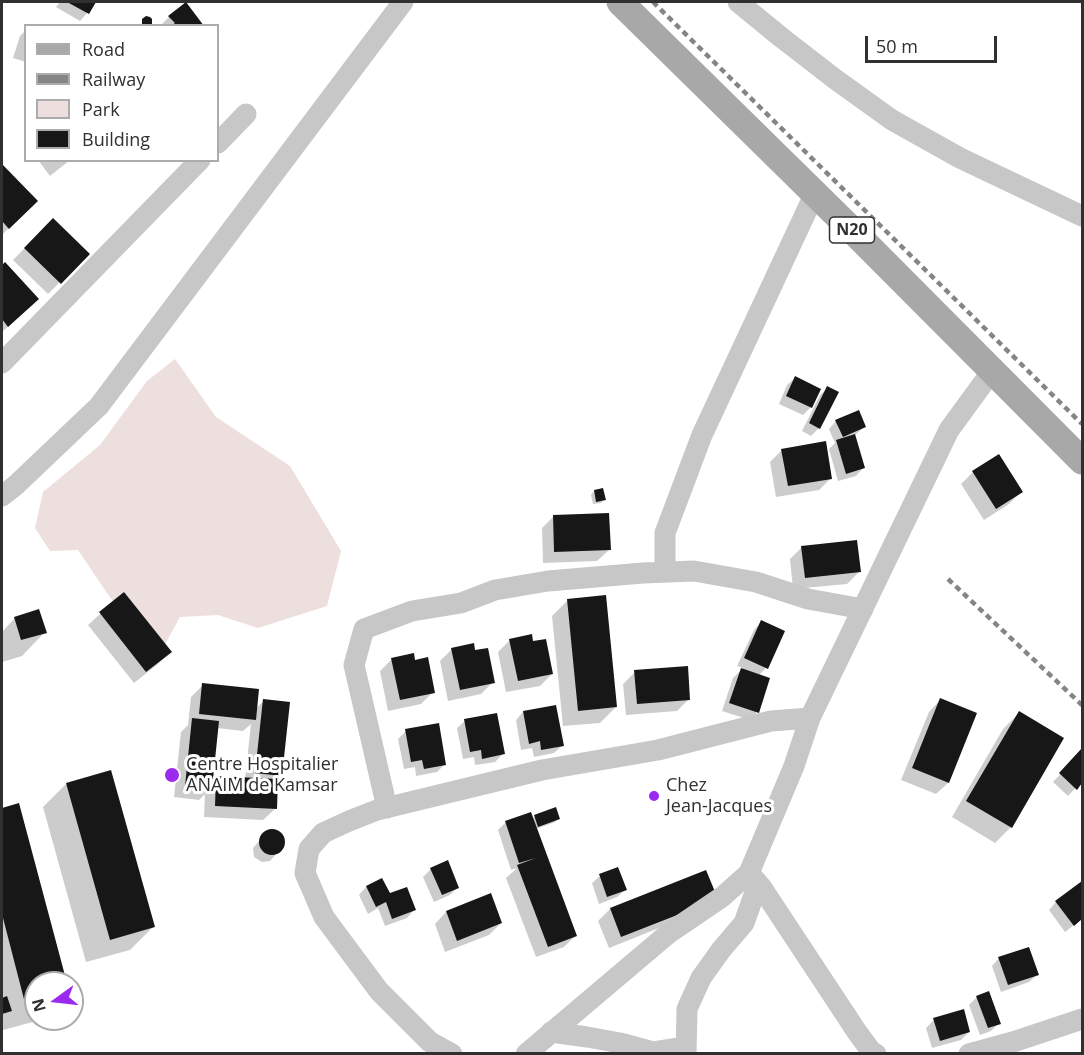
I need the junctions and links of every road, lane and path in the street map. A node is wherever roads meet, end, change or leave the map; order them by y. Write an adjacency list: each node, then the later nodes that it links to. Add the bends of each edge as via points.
1 (404, 2): 12 (street, via 99,406)
2 (620, 2): 7 (main road, N20)
3 (738, 2): 8 (street, via 892,120 960,158)
4 (246, 114): 5 (street)
5 (219, 142)
6 (198, 162): 9 (street)
7 (815, 194): 10 (main road, N20); 13 (street, via 702,435 665,533)
8 (1083, 216)
9 (2, 363)
10 (992, 371): 11 (main road, N20); 14 (street, via 949,430)
11 (1083, 461)
12 (2, 496)
13 (665, 572): 14 (street, via 694,571 756,582 808,599); 16 (street, via 548,581 495,590 461,603 412,611 364,628 354,665)
14 (863, 609): 15 (street)
15 (810, 718): 16 (street, via 771,721 658,750 542,770); 17 (street)
16 (387, 808): 21 (street, via 323,833 309,849 305,873 324,917 379,991 430,1042)
17 (754, 878): 19 (street, via 669,933); 20 (street, via 744,923 701,978 687,1009); 23 (street)
18 (1083, 1019): 24 (street)
19 (551, 1032): 20 (street, via 653,1052); 22 (street)
20 (686, 1050)
21 (452, 1053)
22 (526, 1053)
23 (873, 1053)
24 (969, 1053)

